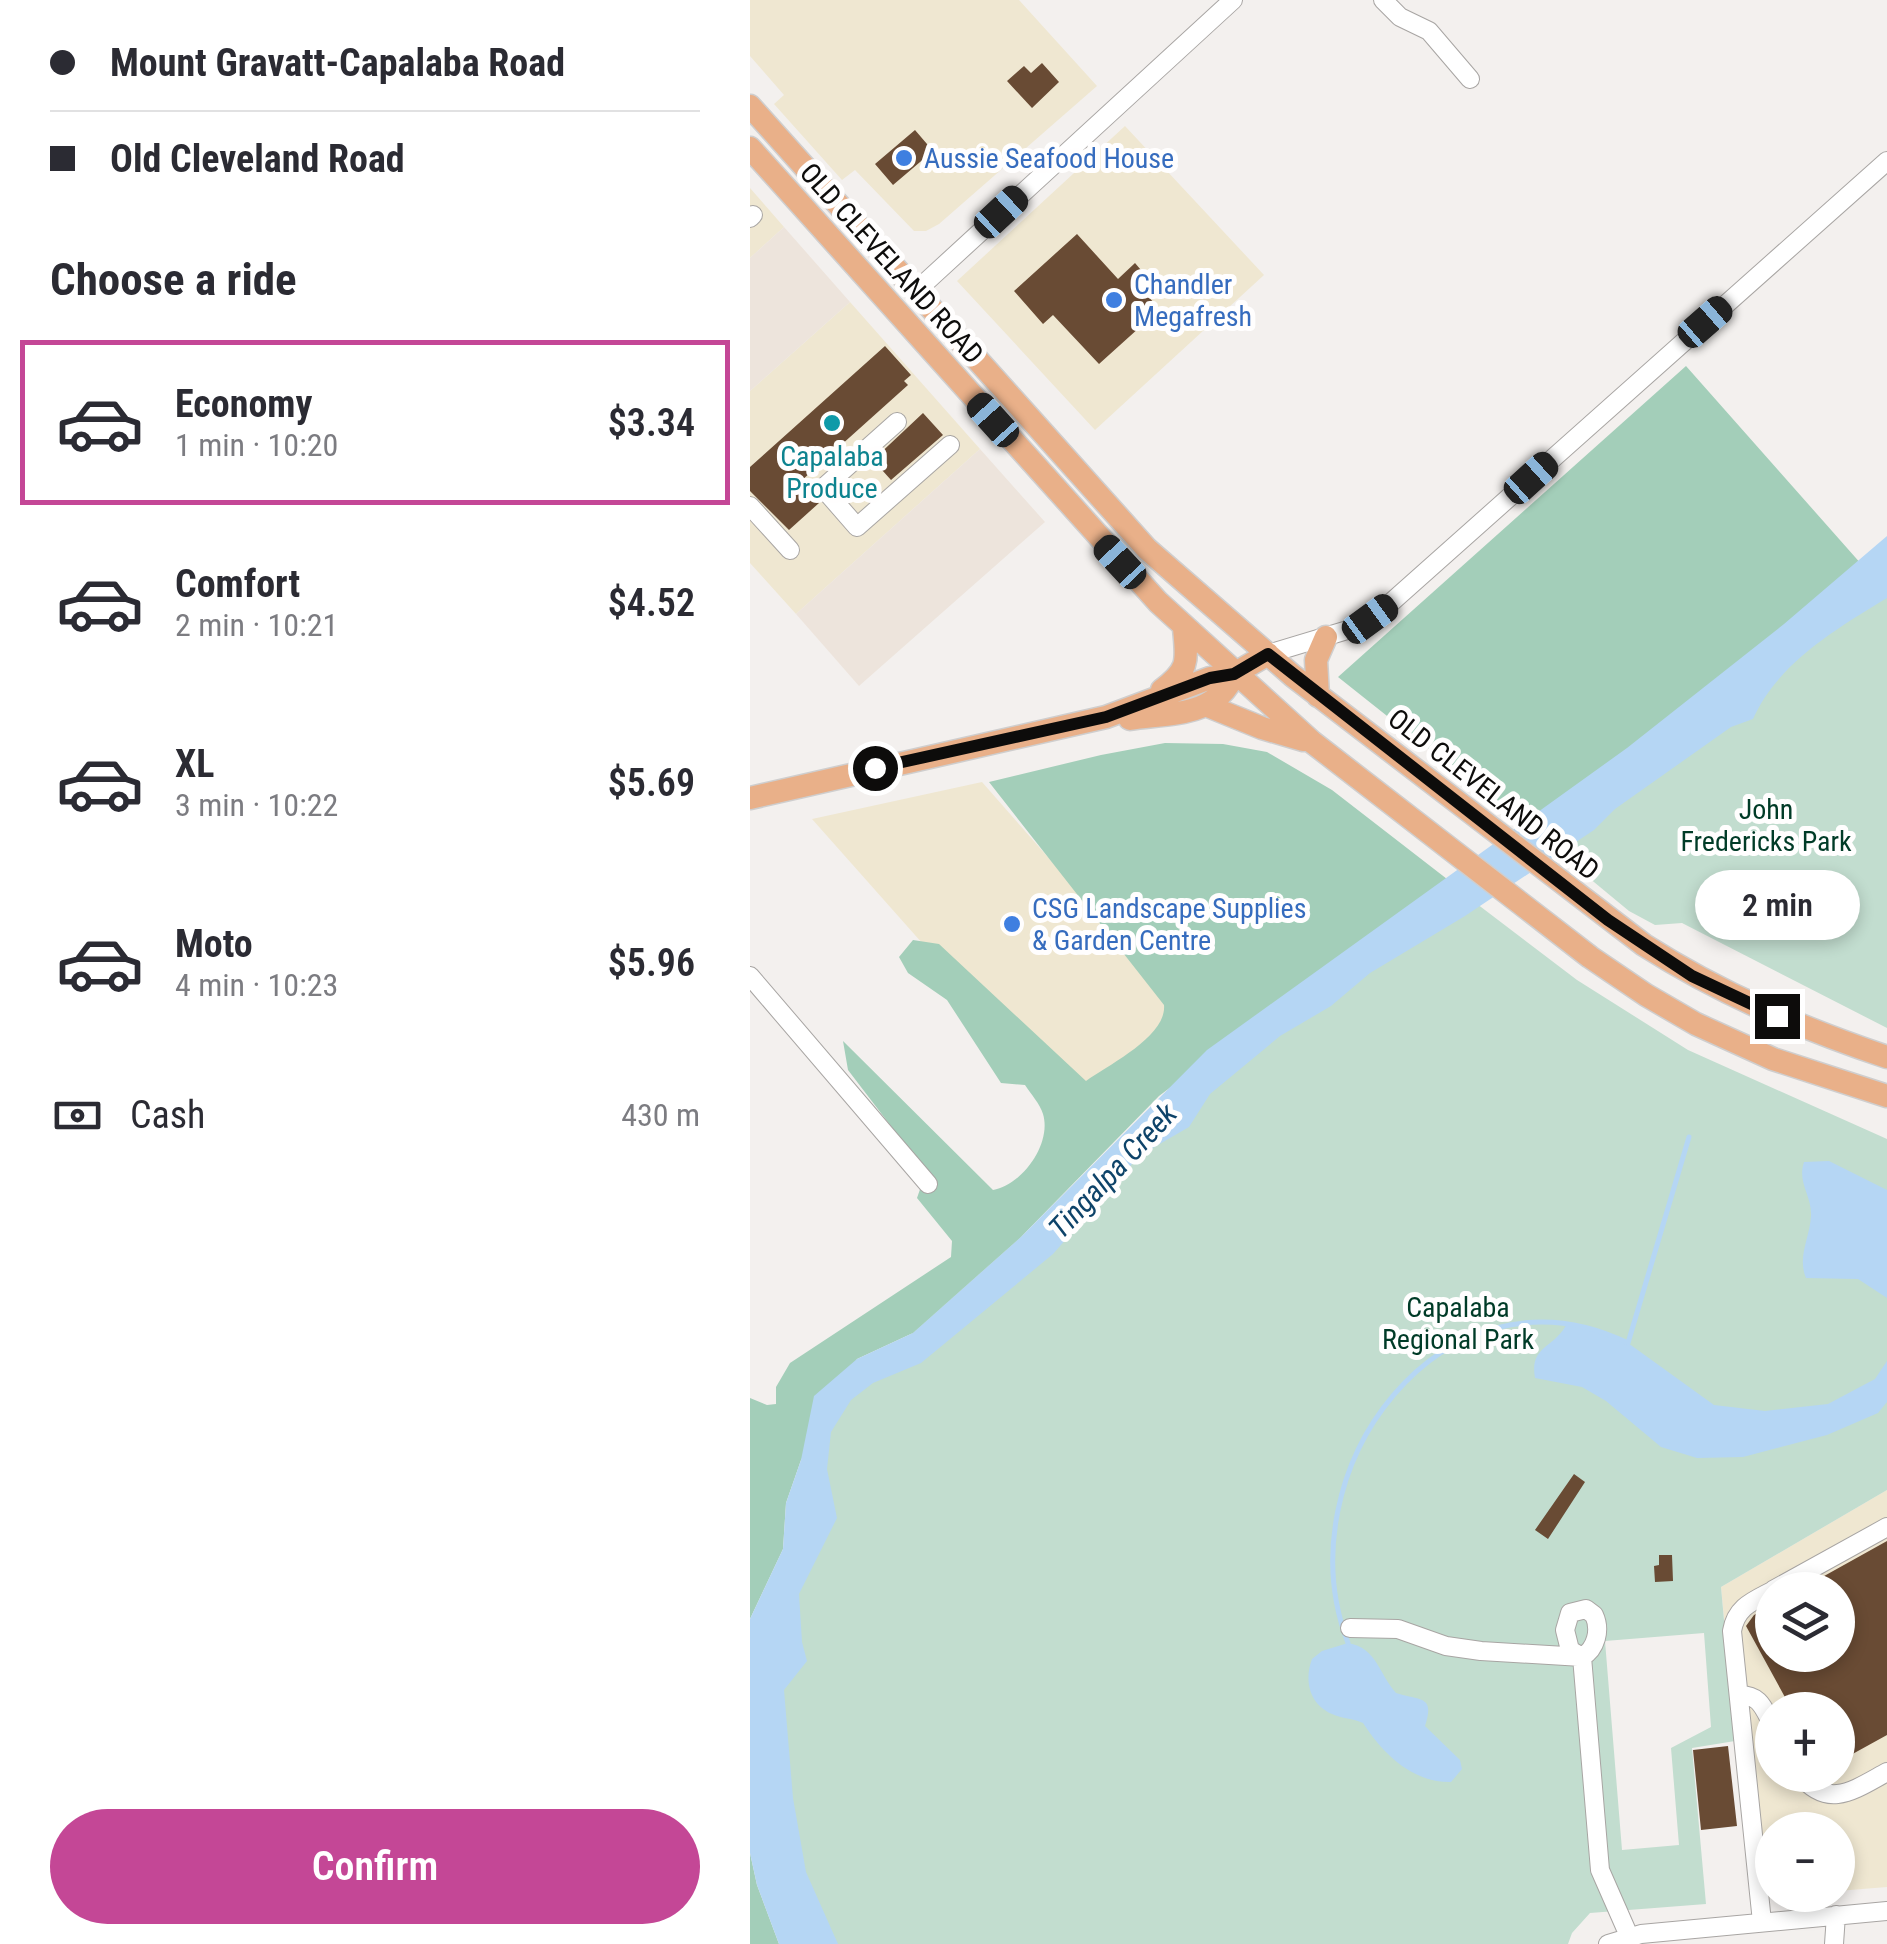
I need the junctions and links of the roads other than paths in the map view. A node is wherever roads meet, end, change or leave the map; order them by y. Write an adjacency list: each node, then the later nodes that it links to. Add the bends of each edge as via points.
1 (1233, 0): 7 (street)
2 (1383, 0): 3 (street, via 1430,32)
3 (1470, 78)
4 (750, 106): 7 (main road, OLD CLEVELAND ROAD)
5 (750, 148): 12 (main road, OLD CLEVELAND ROAD)
6 (1887, 161): 13 (street, via 1386,607)
7 (915, 292): 14 (main road, OLD CLEVELAND ROAD, via 1147,549)
8 (897, 422): 9 (street, via 823,488 858,527)
9 (950, 444)
10 (750, 506): 11 (street)
11 (790, 550)
12 (1184, 628): 15 (main road, OLD CLEVELAND ROAD); 17 (main road, via 1181,676)
13 (1326, 637): 14 (street); 16 (main road, via 1316,660)
14 (1268, 654): 15 (main road); 16 (main road, OLD CLEVELAND ROAD)
15 (1234, 674): 17 (main road); 18 (main road); 20 (main road, OLD CLEVELAND ROAD)
16 (1318, 696): 23 (main road, OLD CLEVELAND ROAD, via 1608,920 1721,991)
17 (1148, 702): 19 (main road)
18 (1208, 706): 19 (main road, via 1128,720); 20 (main road)
19 (1106, 717): 21 (main road)
20 (1312, 742): 24 (main road, OLD CLEVELAND ROAD, via 1646,996 1738,1044)
21 (750, 798)
22 (750, 976): 25 (street)
23 (1887, 1056)
24 (1887, 1096)
25 (928, 1184)
26 (1887, 1527): 27 (street)
27 (1806, 1572)
28 (1755, 1600): 30 (street, via 1742,1607 1732,1630)
29 (1350, 1628): 39 (street, via 1398,1629 1481,1651 1582,1657 1600,1870)
30 (1739, 1695): 31 (street); 38 (street)
31 (1755, 1698)
32 (1887, 1772): 33 (street)
33 (1855, 1787)
34 (1819, 1792): 35 (street)
35 (1845, 1792)
36 (1887, 1910): 37 (street)
37 (1836, 1915): 38 (street); 41 (street)
38 (1762, 1922): 39 (street)
39 (1629, 1936): 40 (street)
40 (1608, 1944)
41 (1834, 1944)

